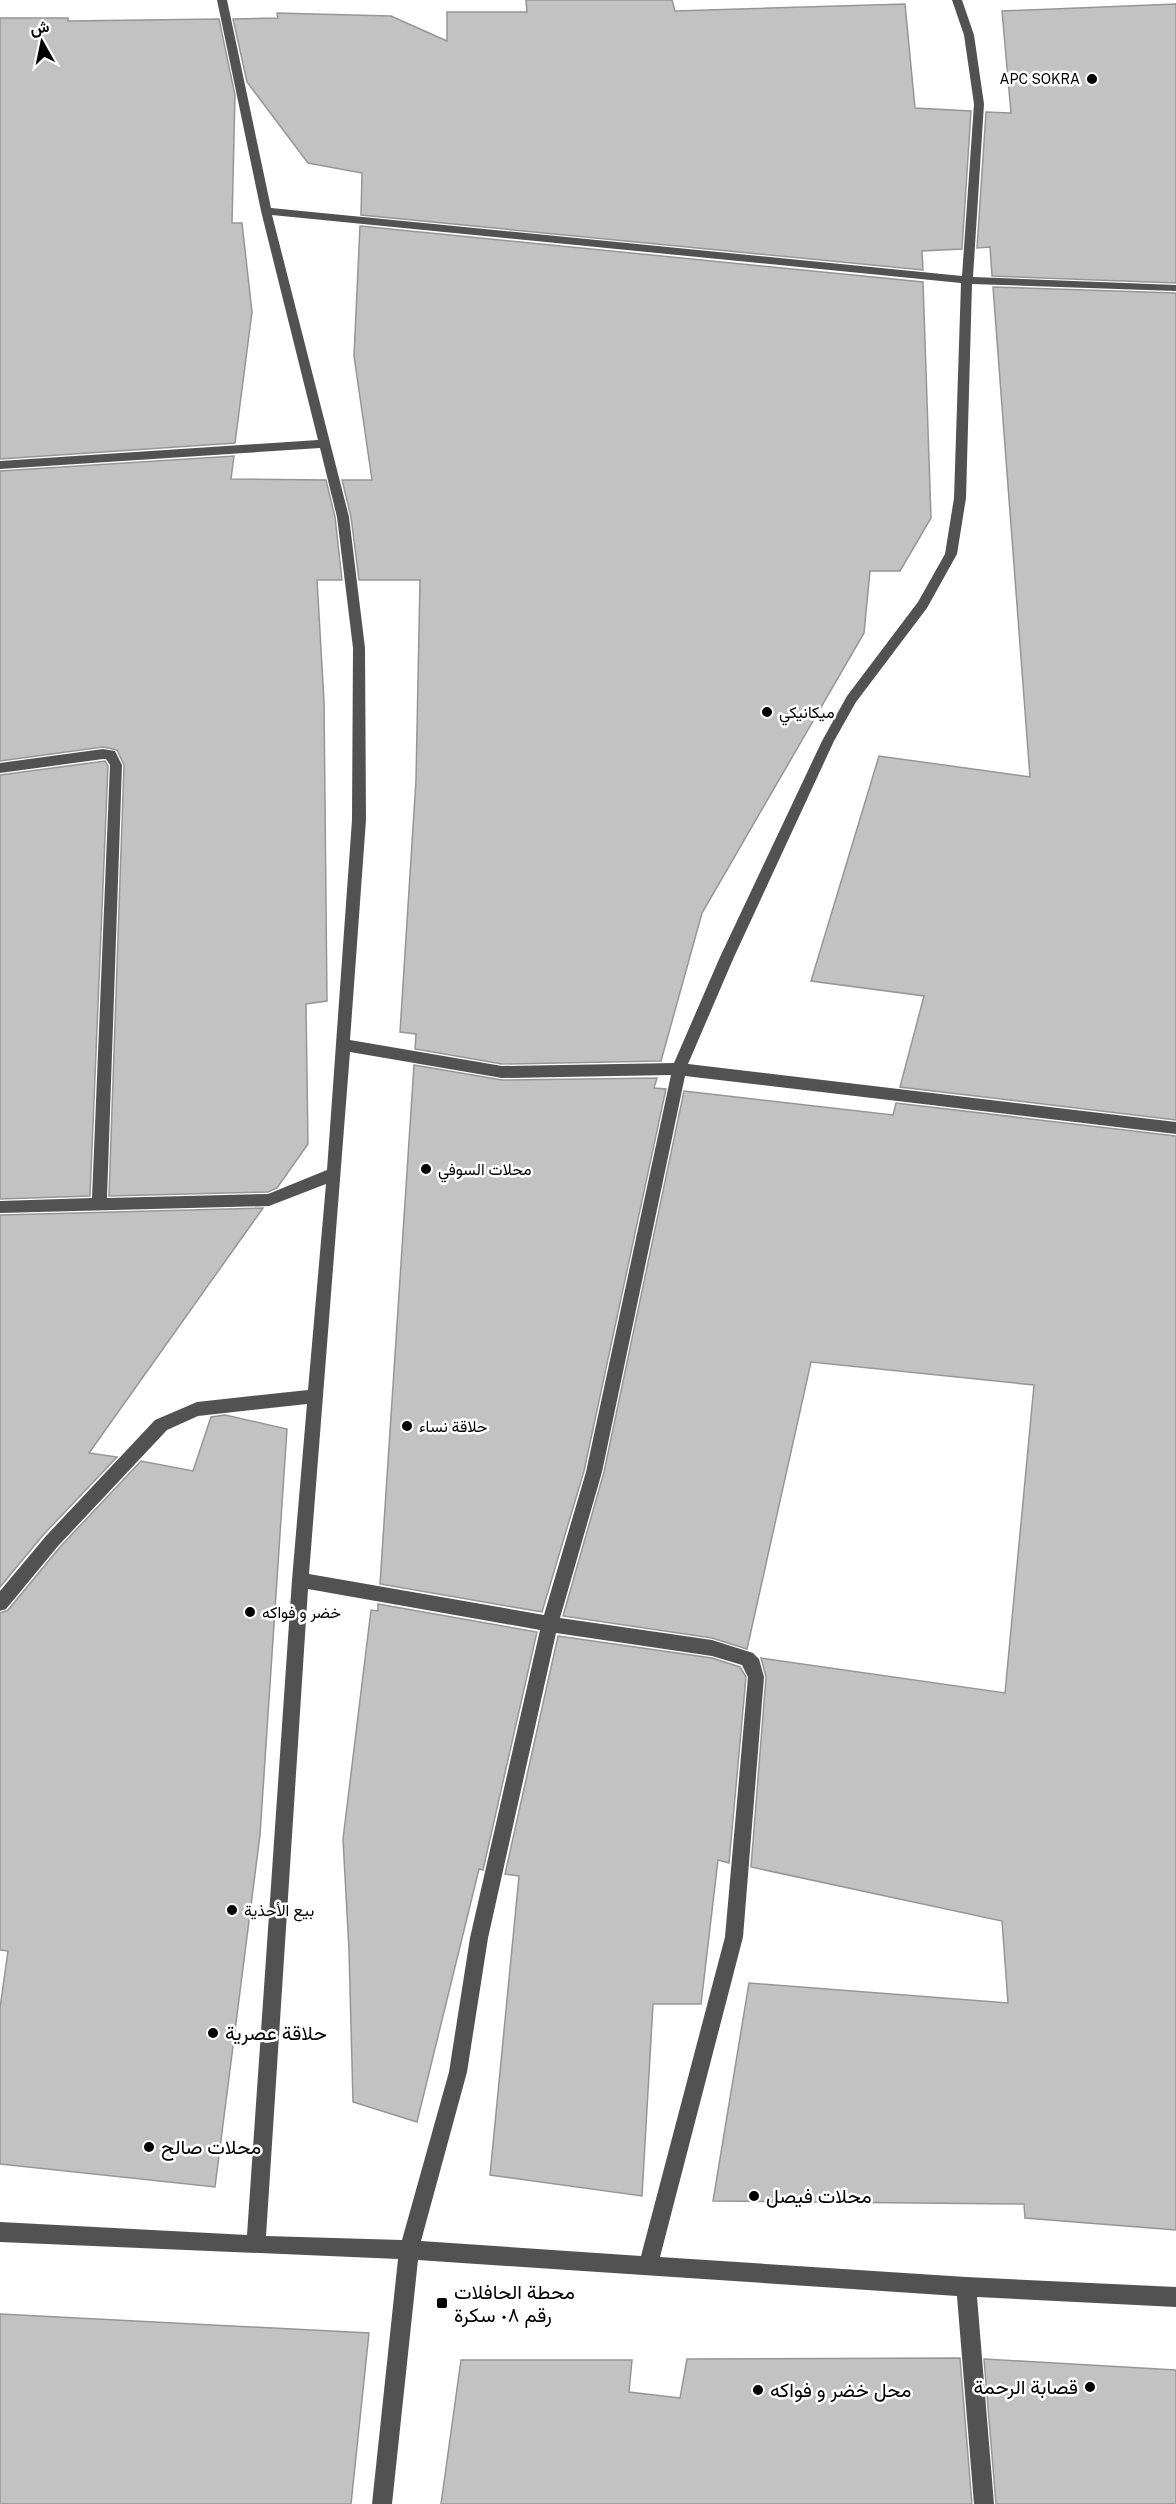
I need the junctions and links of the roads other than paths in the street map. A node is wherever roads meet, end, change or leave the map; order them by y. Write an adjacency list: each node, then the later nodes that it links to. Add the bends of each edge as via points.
1 (222, 0): 3 (street)
2 (957, 0): 4 (street, via 969,35 979,104)
3 (266, 211): 4 (street); 6 (street)
4 (967, 280): 5 (street); 10 (street, via 960,498 951,554 923,604 851,699 828,741)
5 (1176, 288)
6 (323, 444): 7 (street); 9 (street, via 342,517 359,648 359,820)
7 (0, 465)
8 (0, 768): 13 (street, via 103,754 110,754 116,765)
9 (344, 1045): 10 (street, via 502,1071); 12 (street)
10 (679, 1070): 11 (street); 18 (street, via 594,1472)
11 (1176, 1128)
12 (334, 1174): 13 (street, via 269,1200); 15 (street)
13 (99, 1205): 14 (street)
14 (0, 1207)
15 (316, 1395): 16 (street); 17 (street, via 197,1409 161,1425 52,1541)
16 (300, 1580): 18 (street); 20 (street)
17 (0, 1603)
18 (550, 1624): 21 (street, via 479,1938 458,2072); 22 (street, via 712,1647 747,1659 756,1677 734,1937)
19 (0, 2232): 20 (street)
20 (256, 2245): 21 (street)
21 (409, 2250): 22 (street); 25 (street)
22 (648, 2265): 23 (street)
23 (966, 2287): 24 (street); 26 (street)
24 (1176, 2297)
25 (382, 2504)
26 (984, 2504)

